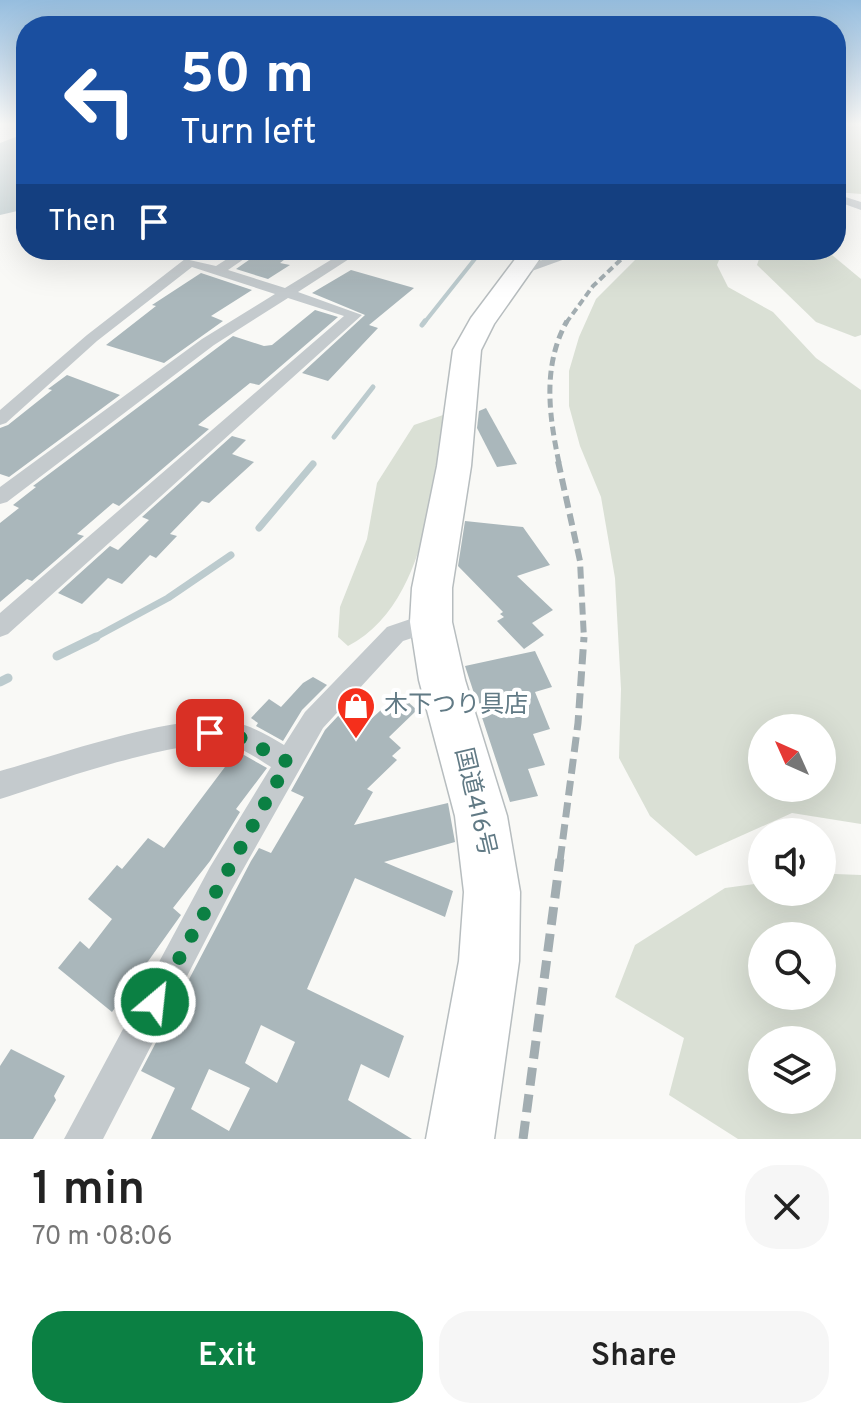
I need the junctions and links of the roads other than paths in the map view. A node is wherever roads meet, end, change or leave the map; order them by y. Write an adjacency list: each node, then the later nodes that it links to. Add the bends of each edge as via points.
1 (234, 260): 4 (street)
2 (340, 260): 5 (street)
3 (529, 260): 8 (highway, 国道416号, via 467,350)
4 (219, 270): 5 (street); 6 (street, via 190,262 180,268)
5 (288, 293): 7 (street, via 208,342); 9 (street, via 355,315)
6 (0, 419)
7 (3, 492)
8 (431, 622): 10 (street, via 395,634 314,720); 13 (highway, 国道416号, via 481,816 492,892 489,961)
9 (0, 627)
10 (288, 762): 11 (street, via 233,734 210,733); 12 (street)
11 (0, 785)
12 (83, 1139)
13 (460, 1139)

